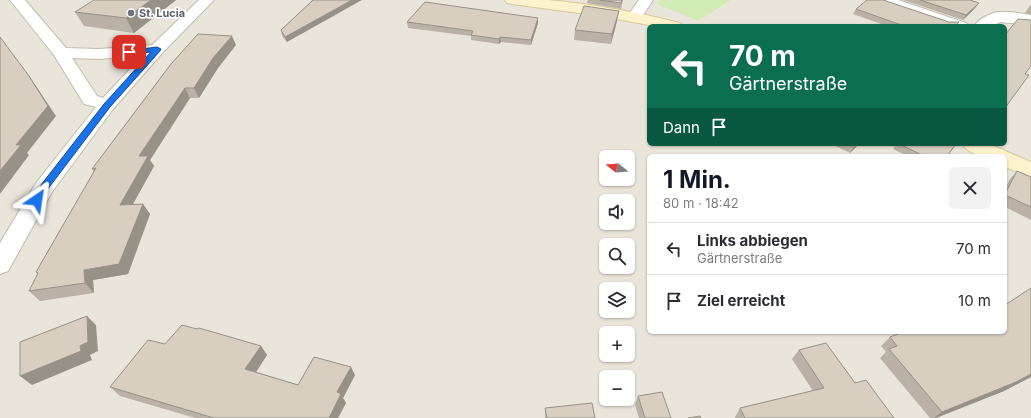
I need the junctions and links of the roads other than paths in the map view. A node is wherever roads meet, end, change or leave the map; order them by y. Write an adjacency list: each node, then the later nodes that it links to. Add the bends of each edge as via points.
1 (17, 0): 12 (street)
2 (207, 0): 11 (street)
3 (512, 0): 6 (main road)
4 (646, 0): 6 (street)
5 (884, 0): 9 (street)
6 (635, 17): 8 (main road)
7 (1031, 20): 10 (street, via 997,17)
8 (666, 24)
9 (955, 24)
10 (985, 24)
11 (157, 49): 12 (street, via 99,54); 13 (street)
12 (61, 53): 13 (street, via 90,100)
13 (107, 105): 18 (street, via 44,188)
14 (976, 146): 15 (main road)
15 (994, 154)
16 (1007, 160): 17 (main road)
17 (1031, 170)
18 (0, 264)

